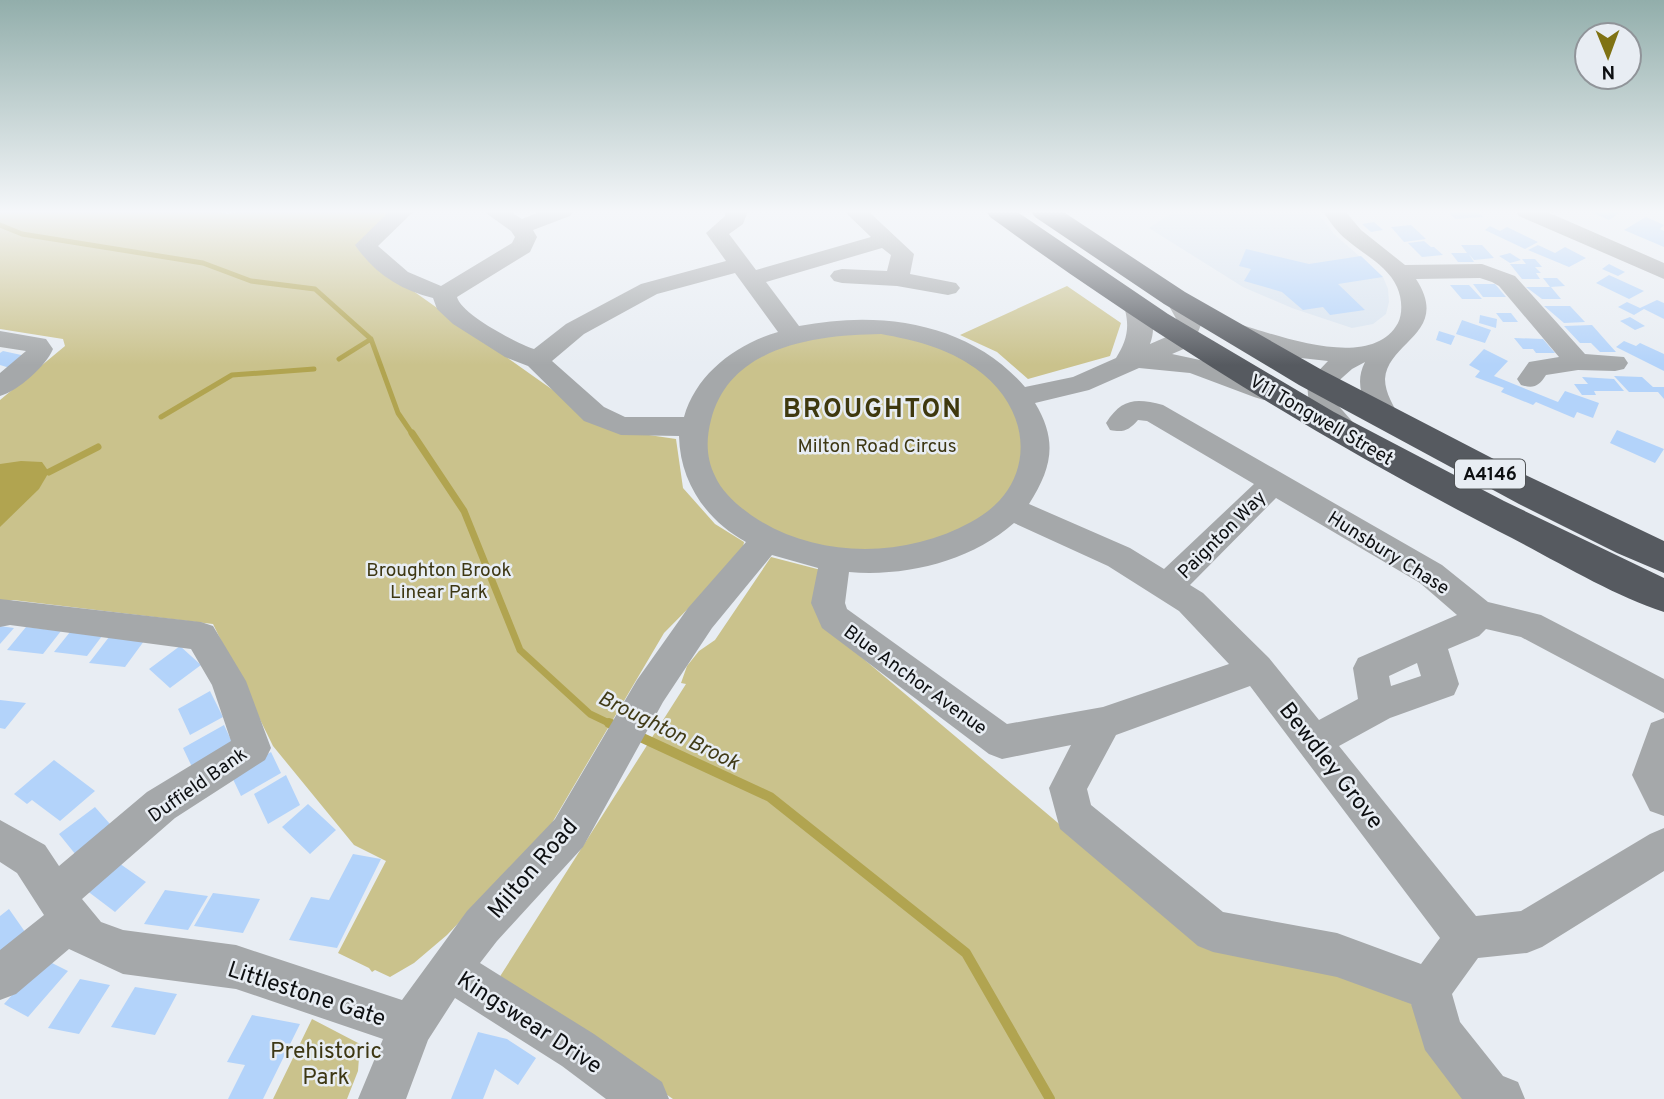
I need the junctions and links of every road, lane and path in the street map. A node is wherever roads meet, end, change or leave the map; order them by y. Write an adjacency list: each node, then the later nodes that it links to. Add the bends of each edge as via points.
1 (380, 262): 16 (street, via 424,290)
2 (497, 262): 16 (street)
3 (738, 262): 10 (street)
4 (803, 262): 10 (street)
5 (895, 262): 14 (street)
6 (1070, 262): 18 (highway, V11 Tongwell Street / A4146)
7 (1122, 262): 17 (highway, V11 Tongwell Street / A4146)
8 (1387, 262): 11 (street)
9 (1642, 262): 12 (street)
10 (745, 272): 20 (street); 25 (street, via 649,289 575,329)
11 (1399, 272): 23 (street, via 1412,294 1414,314 1406,330); 27 (street, via 1482,271 1500,277)
12 (1664, 272)
13 (842, 276): 14 (street)
14 (897, 279): 15 (street)
15 (948, 288)
16 (444, 294): 25 (street, via 446,304 462,319)
17 (1177, 299): 19 (highway, V11 Tongwell Street / A4146); 22 (street, via 1190,322)
18 (1137, 310): 22 (highway, V11 Tongwell Street / A4146); 26 (street, via 1142,338)
19 (1227, 328): 24 (street, via 1292,349); 30 (highway, V11 Tongwell Street / A4146)
20 (793, 335): 32 (street, via 836,327 914,331 978,357); 36 (street, via 749,353 729,367 707,391)
21 (0, 339): 31 (street, via 40,349)
22 (1184, 339): 26 (street); 33 (highway, V11 Tongwell Street / A4146)
23 (1387, 348): 24 (street); 34 (street, via 1371,381 1374,400)
24 (1351, 356): 30 (street)
25 (537, 360): 36 (street, via 594,414 621,426)
26 (1127, 362): 32 (street, via 1080,384); 33 (street, via 1170,360 1208,368)
27 (1578, 362): 28 (street); 29 (street, via 1538,368)
28 (1615, 363)
29 (1530, 379)
30 (1320, 383): 34 (highway, V11 Tongwell Street / A4146); 37 (street, via 1323,406)
31 (0, 387)
32 (1020, 397): 39 (street, via 1033,423 1036,450 1029,480)
33 (1285, 400): 37 (highway, V11 Tongwell Street / A4146)
34 (1387, 419): 41 (highway, V11 Tongwell Street / A4146)
35 (1120, 423): 38 (street, Hunsbury Chase, via 1131,410 1153,412)
36 (692, 427): 40 (street, via 694,464 711,498 734,520)
37 (1352, 437): 44 (highway, V11 Tongwell Street / A4146, via 1462,497)
38 (1273, 482): 43 (street, Paignton Way); 46 (street, Hunsbury Chase, via 1431,574)
39 (1010, 508): 42 (street, via 971,538 929,554 883,561); 43 (street, Bewdley Grove, via 1119,557)
40 (766, 540): 42 (street); 57 (street, Milton Road, via 700,618 650,691 569,832 482,926)
41 (1664, 558)
42 (835, 560): 49 (street, Blue Anchor Avenue, via 828,603 834,618 1002,742)
43 (1168, 586): 47 (street, Bewdley Grove, via 1191,602)
44 (1664, 596)
45 (0, 613): 55 (street, Duffield Bank, via 201,636 228,681 252,748 161,805 85,872)
46 (1479, 614): 48 (street, Hunsbury Chase, via 1529,625); 51 (street, via 1467,626 1370,668 1377,707)
47 (1257, 670): 49 (street, Blue Anchor Avenue); 51 (street, Bewdley Grove)
48 (1664, 697)
49 (1103, 723): 59 (street, via 1068,788 1074,816 1213,932 1337,955)
50 (1664, 735): 52 (street, via 1651,775)
51 (1315, 740): 56 (street, Bewdley Grove)
52 (1664, 798)
53 (0, 839): 55 (street, Littlestone Gate, via 31,859)
54 (1664, 848): 56 (street, via 1527,932)
55 (62, 907): 58 (street); 60 (street, Littlestone Gate, via 86,937 122,952 236,967)
56 (1467, 938): 59 (street)
57 (449, 970): 60 (street, Milton Road); 62 (street, Kingswear Drive, via 578,1050)
58 (0, 978)
59 (1429, 989): 63 (street, via 1441,1034 1488,1094)
60 (411, 1026): 61 (street, Milton Road)
61 (382, 1099)
62 (645, 1099)
63 (1500, 1099)

